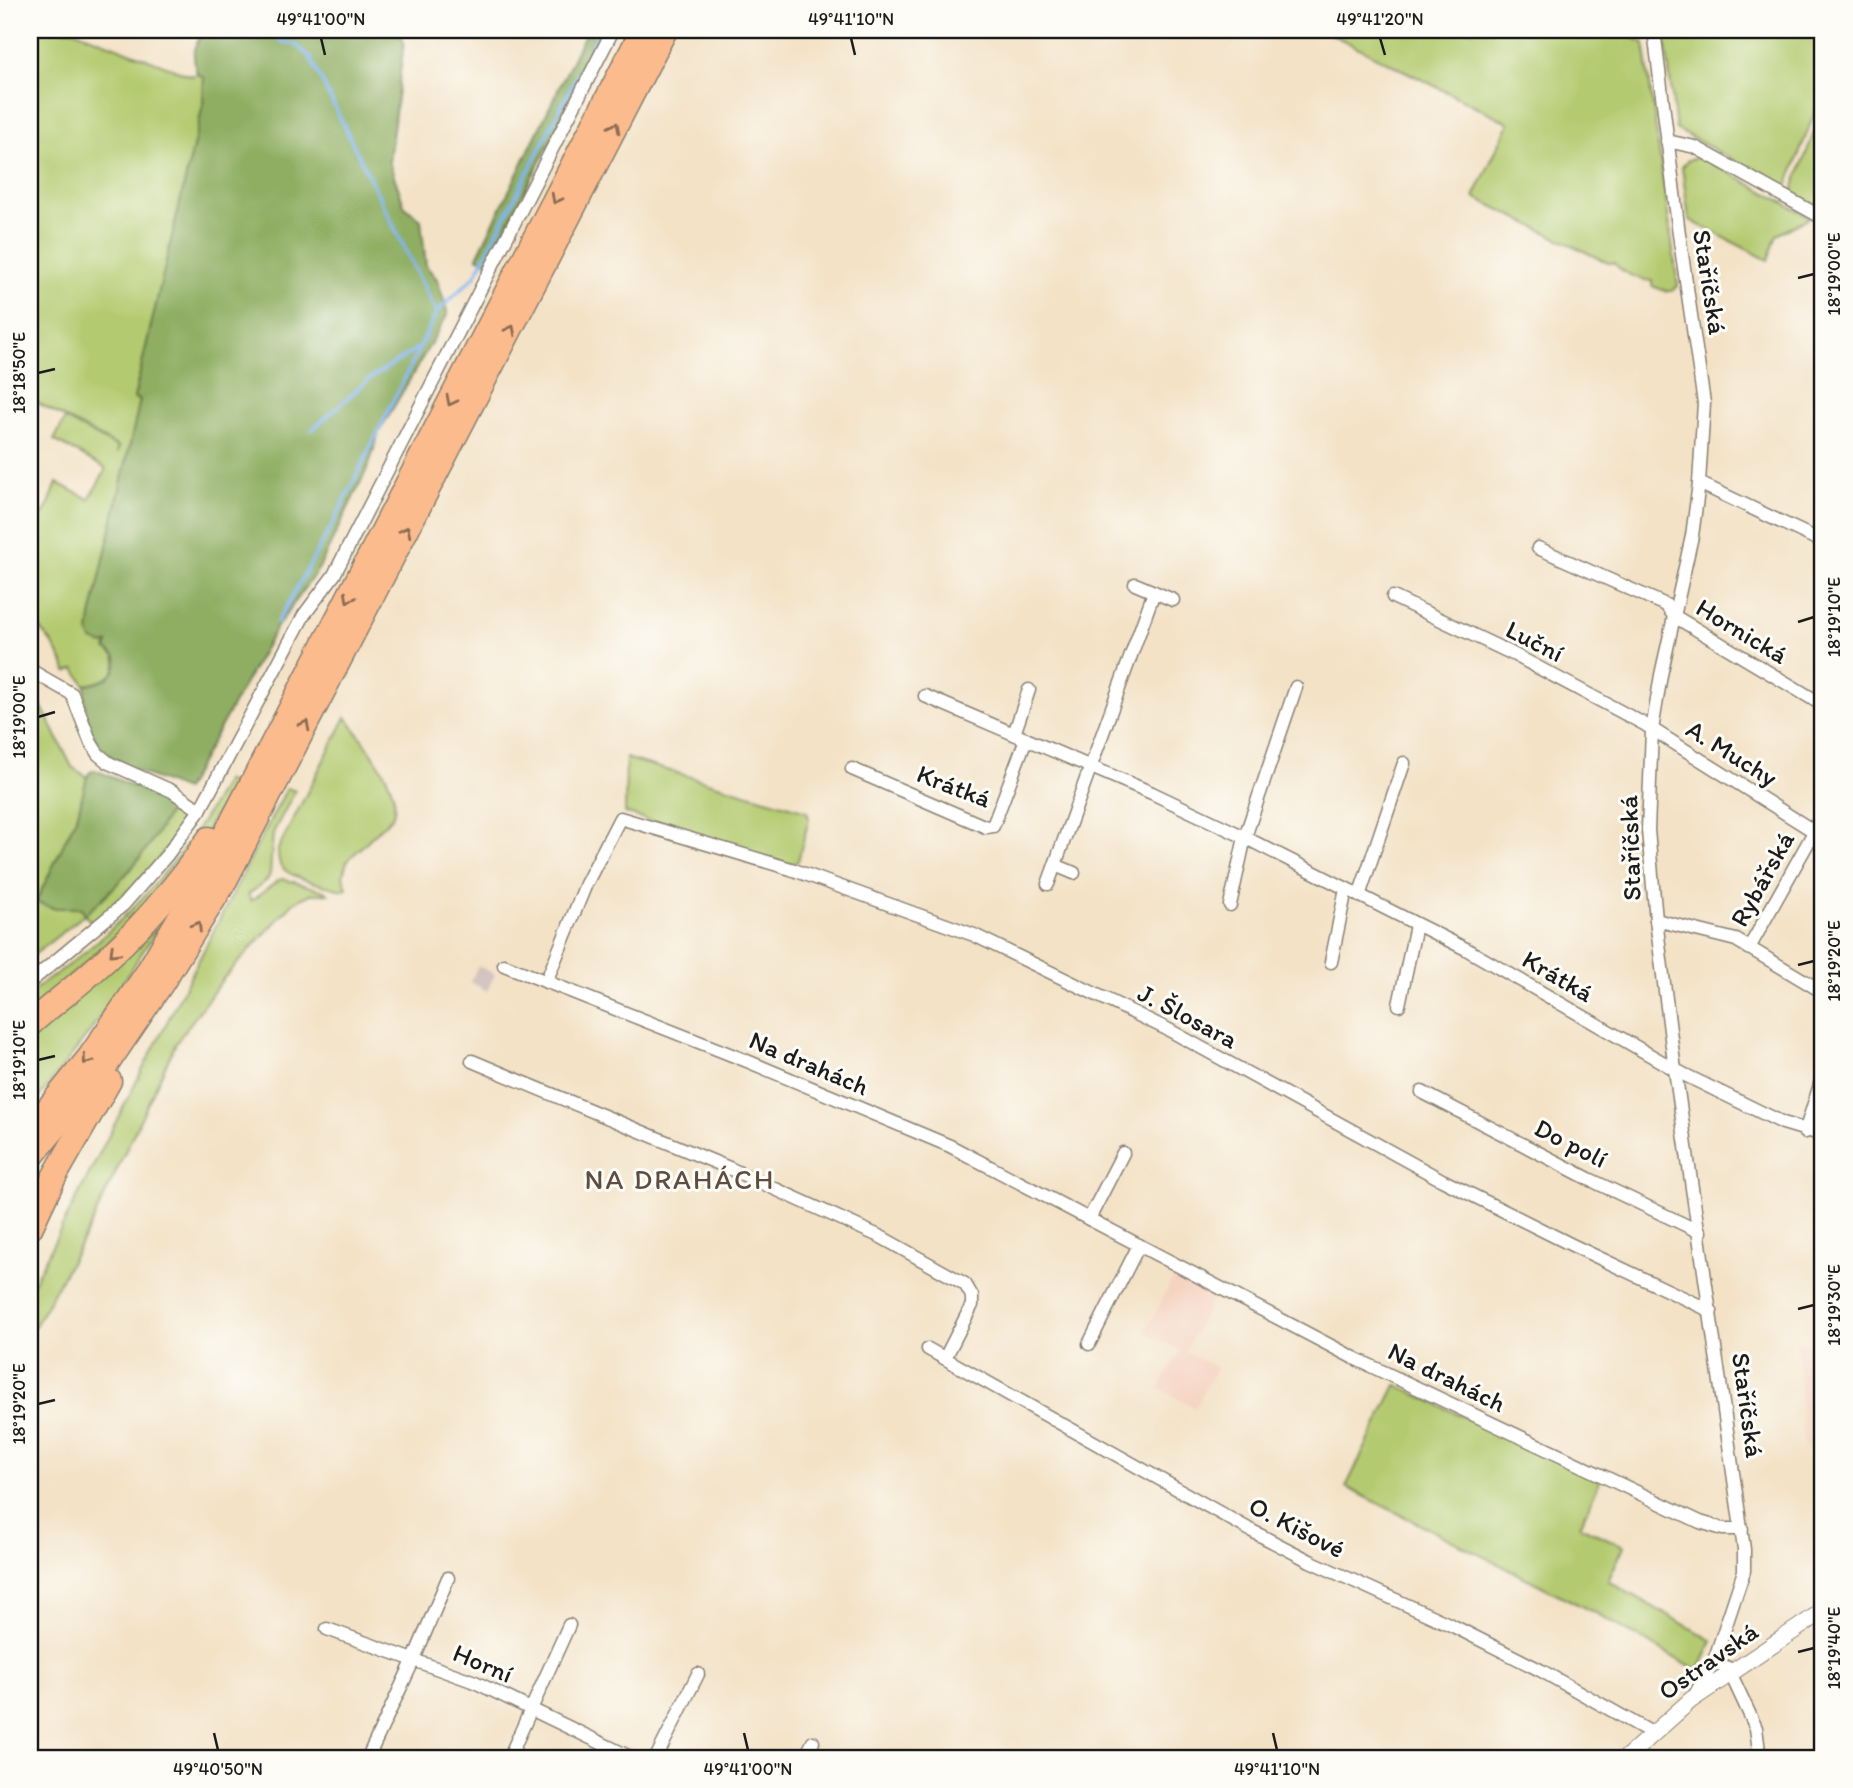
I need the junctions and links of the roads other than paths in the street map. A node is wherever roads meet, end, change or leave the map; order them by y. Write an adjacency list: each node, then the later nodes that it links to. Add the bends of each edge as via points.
1 (613, 30): 26 (street, via 334,575 304,615)
2 (643, 30): 20 (highway, one-way to 20)
3 (665, 30): 42 (highway, one-way to 3, via 223,884)
4 (1654, 30): 5 (street, Staříčská)
5 (1667, 141): 6 (street, via 1695,147); 7 (street, Staříčská, via 1703,381)
6 (1823, 218)
7 (1699, 483): 8 (street); 14 (street, Staříčská)
8 (1823, 542)
9 (1538, 548): 14 (street, Hornická, via 1666,605)
10 (1135, 584): 11 (street)
11 (1154, 592): 13 (street); 24 (street)
12 (1393, 597): 21 (street, Luční, via 1511,653)
13 (1173, 600)
14 (1674, 616): 19 (street, Hornická); 21 (street, Staříčská)
15 (30, 670): 26 (street, via 72,694 98,754)
16 (1296, 687): 28 (street)
17 (1029, 690): 22 (street, Krátká)
18 (925, 696): 22 (street, Krátká)
19 (1823, 705)
20 (285, 720): 45 (highway, one-way to 45, via 219,824 163,900 93,972); 50 (highway, one-way to 50, via 146,975 90,1057)
21 (1652, 730): 27 (street, A. Muchy); 35 (street, Staříčská, via 1648,830)
22 (1020, 736): 24 (street, Krátká); 25 (street, Krátká, via 993,826 986,827)
23 (1404, 763): 33 (street)
24 (1090, 766): 28 (street, Krátká); 29 (street)
25 (852, 769)
26 (200, 810): 40 (street, via 123,905)
27 (1819, 834): 37 (street, Rybářská)
28 (1245, 837): 32 (street, Krátká); 34 (street)
29 (1055, 865): 30 (street); 31 (street)
30 (1074, 873)
31 (1048, 884)
32 (1346, 889): 33 (street, Krátká); 38 (street)
33 (1359, 896): 36 (street, Krátká)
34 (1230, 905)
35 (1656, 920): 37 (street, via 1736,940); 47 (street, Staříčská)
36 (1416, 925): 44 (street); 47 (street, Krátká)
37 (1749, 948): 43 (street)
38 (1331, 962)
39 (504, 965): 41 (street, Na drahách)
40 (30, 982)
41 (546, 982): 55 (street, Na drahách, via 950,1146); 59 (street, J. Šlosara, via 586,884 620,818 791,869 974,935 1169,1030 1443,1180)
42 (161, 984): 54 (highway, via 104,1068); 56 (highway)
43 (1823, 992)
44 (1399, 1005)
45 (30, 1024)
46 (472, 1061): 62 (street, via 729,1168 881,1237 965,1284 972,1305)
47 (1675, 1070): 51 (street, Krátká); 57 (street, Staříčská)
48 (1823, 1075): 51 (street)
49 (1422, 1092): 57 (street, Do polí)
50 (30, 1131)
51 (1805, 1132): 52 (street, Krátká)
52 (1823, 1135)
53 (1123, 1153): 55 (street)
54 (30, 1158)
55 (1089, 1219): 58 (street, Na drahách)
56 (30, 1228)
57 (1700, 1232): 59 (street, Staříčská)
58 (1139, 1245): 60 (street); 63 (street, Na drahách, via 1353,1358 1653,1501 1700,1522)
59 (1711, 1311): 63 (street, Staříčská)
60 (1089, 1344)
61 (928, 1349): 62 (street, O. Kišové)
62 (945, 1358): 74 (street, O. Kišové, via 1252,1531 1453,1626)
63 (1742, 1529): 69 (street, Staříčská, via 1744,1571)
64 (448, 1578): 68 (street, Horní)
65 (1823, 1611): 71 (street, Ostravská)
66 (569, 1625): 73 (street, Horní)
67 (327, 1629): 68 (street, Horní)
68 (414, 1659): 73 (street, Horní); 76 (street, Horní)
69 (1714, 1661): 71 (street); 72 (street, Staříčská)
70 (698, 1674): 79 (street)
71 (1731, 1674): 72 (street, Ostravská); 82 (street, via 1756,1728)
72 (1691, 1700): 74 (street, Ostravská)
73 (532, 1710): 77 (street, Horní); 78 (street, Horní)
74 (1652, 1733): 81 (street, Ostravská)
75 (813, 1742): 80 (street)
76 (369, 1755)
77 (509, 1758)
78 (632, 1758)
79 (656, 1758)
80 (805, 1758)
81 (1626, 1758)
82 (1760, 1758)

